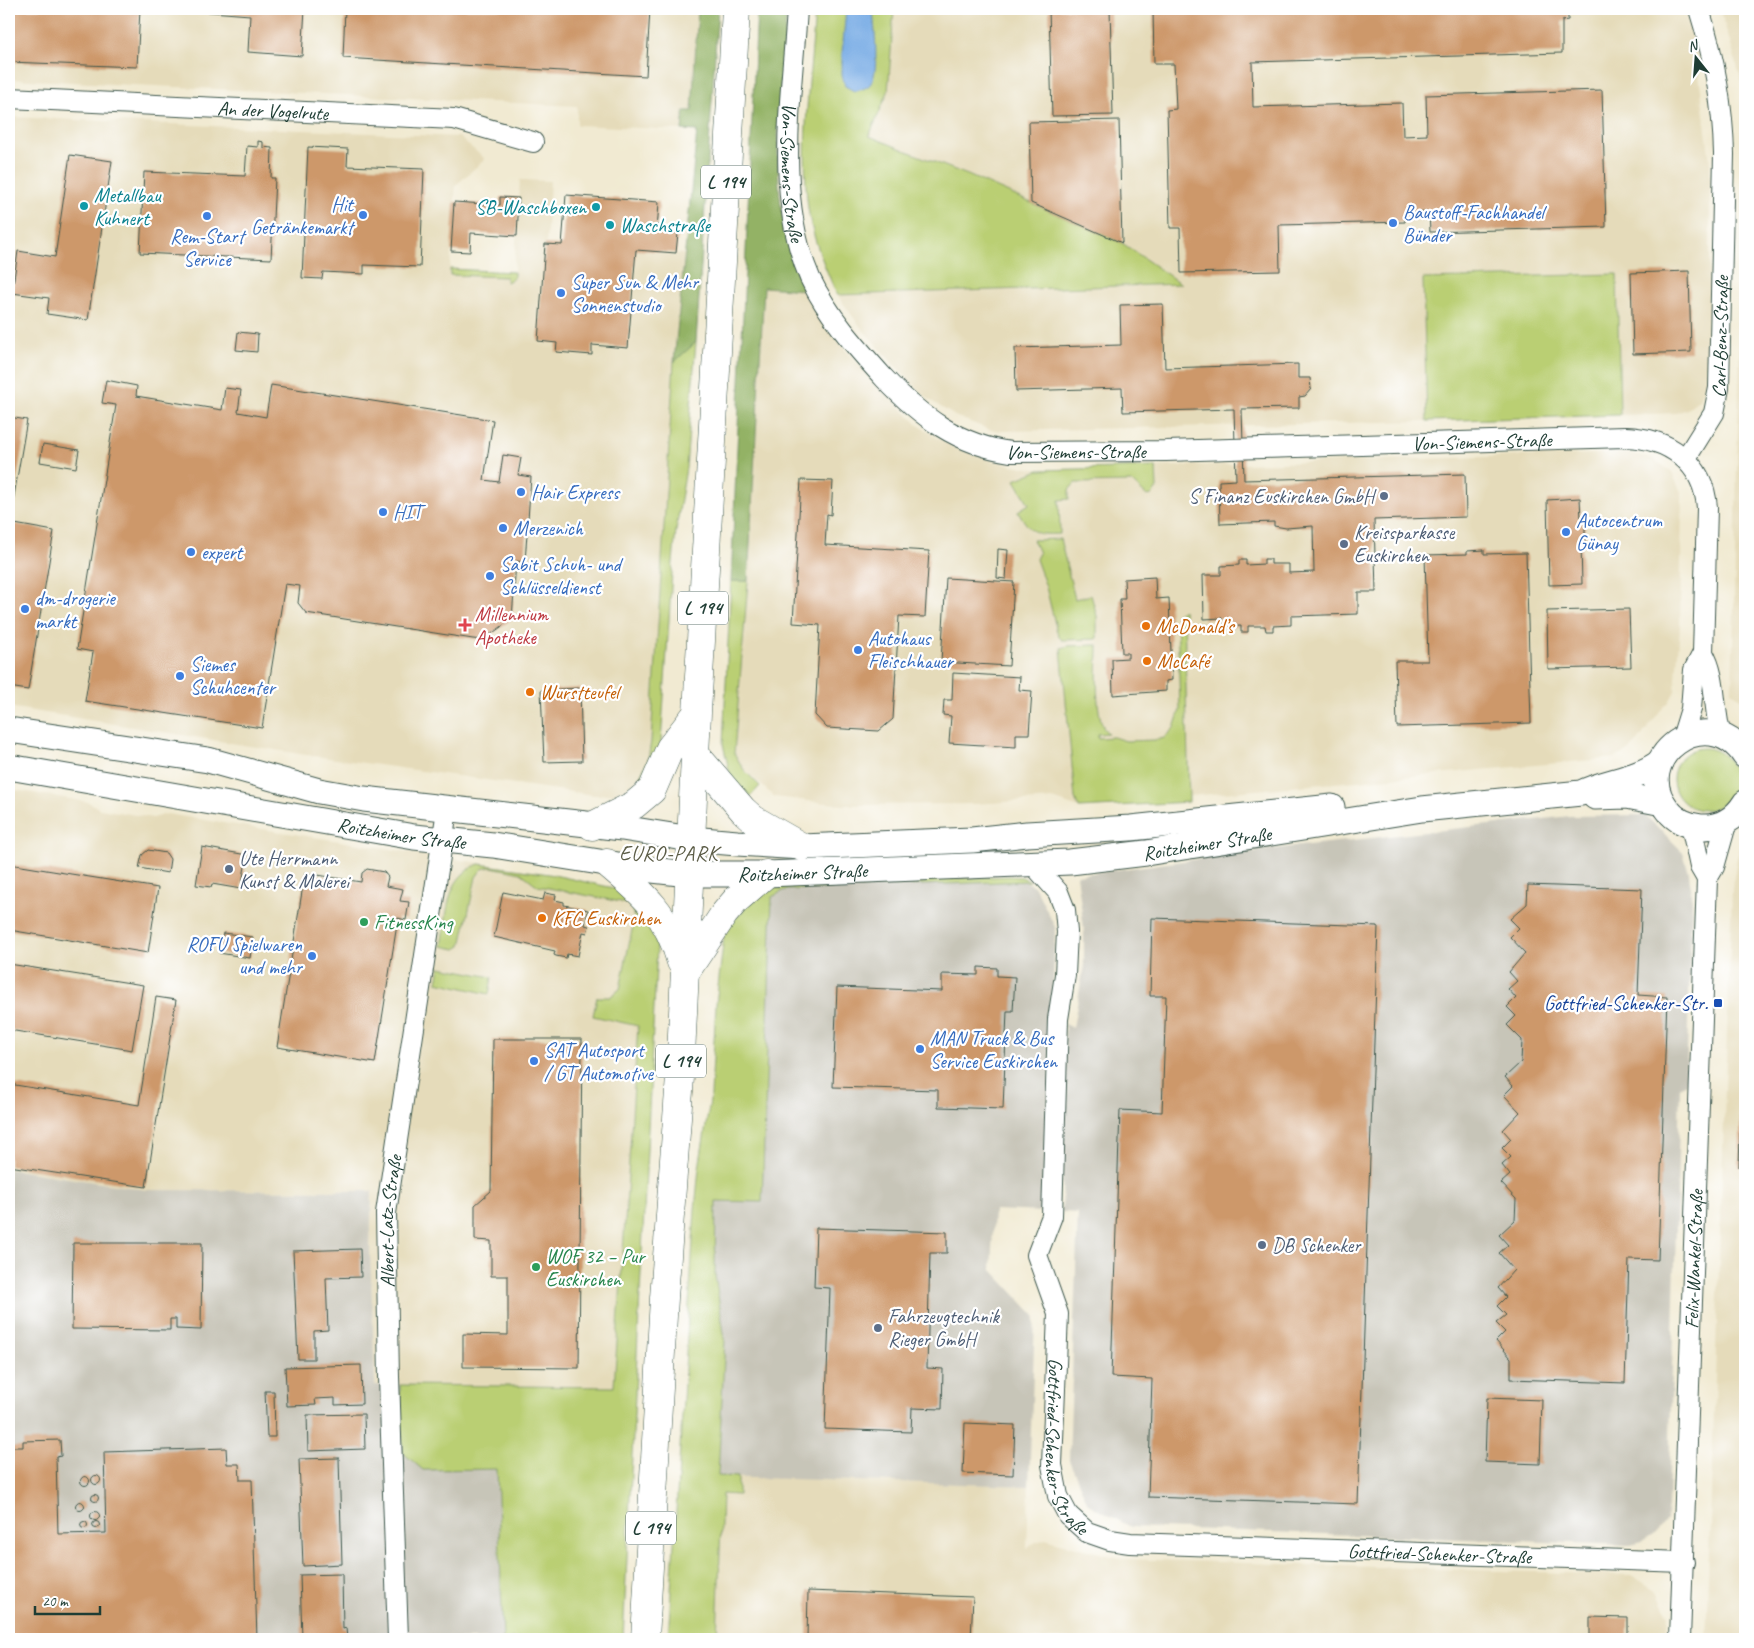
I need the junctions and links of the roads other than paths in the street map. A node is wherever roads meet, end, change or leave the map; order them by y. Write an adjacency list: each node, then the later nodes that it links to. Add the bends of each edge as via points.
1 (736, 9): 8 (main road, L 194)
2 (798, 9): 6 (street, Von-Siemens-Straße, via 790,166 793,220 804,263 830,314 860,352 919,412 948,432 996,450 1029,453 1633,437 1668,446)
3 (1699, 9): 6 (street, Carl-Benz-Straße, via 1714,61 1724,136 1720,388 1714,413)
4 (9, 98): 5 (street, An der Vogelrute, via 454,120)
5 (533, 142)
6 (1686, 458): 7 (street, via 1699,476 1706,498)
7 (1703, 654): 10 (street, via 1711,666); 11 (street, via 1694,670 1691,709)
8 (697, 713): 12 (main road, L 194); 23 (main road, via 670,748 652,790 634,805)
9 (9, 730): 20 (street, Roitzheimer Straße, via 187,756 319,791)
10 (1720, 736): 11 (street, via 1704,732); 13 (street, via 1735,744)
11 (1682, 738): 14 (street, Roitzheimer Straße, via 1669,748)
12 (695, 754): 25 (main road, L 194); 26 (main road, via 743,810)
13 (1745, 756)
14 (1660, 762): 16 (street, Roitzheimer Straße, via 1637,776); 17 (street, via 1657,779)
15 (9, 767): 24 (street, Roitzheimer Straße, via 345,826)
16 (1581, 793): 17 (street, Roitzheimer Straße, via 1592,797 1627,796); 19 (street, Roitzheimer Straße)
17 (1663, 803): 22 (street, via 1675,817)
18 (1745, 803): 21 (street)
19 (1422, 809): 26 (street, Roitzheimer Straße, via 1344,806 1131,828 972,840); 28 (street, Roitzheimer Straße, via 1146,853)
20 (447, 810): 23 (street, Roitzheimer Straße); 24 (street, Albert-Latz-Straße)
21 (1727, 821): 22 (street, via 1710,827); 31 (street, Felix-Wankel-Straße, via 1714,867)
22 (1691, 825): 31 (street, Felix-Wankel-Straße, via 1700,867)
23 (592, 826): 25 (street, Roitzheimer Straße)
24 (443, 839): 27 (street, Roitzheimer Straße); 34 (street, Albert-Latz-Straße, via 386,1213)
25 (691, 839): 26 (street, Roitzheimer Straße); 29 (main road, L 194)
26 (802, 847)
27 (607, 864): 29 (street, Roitzheimer Straße); 32 (main road, L 194, via 643,893 657,910 678,949)
28 (1034, 864): 30 (street, Roitzheimer Straße); 33 (street, Gottfried-Schenker-Straße, via 1058,892 1067,925 1065,975 1058,1019 1052,1216 1037,1255 1058,1314 1054,1480 1068,1515 1087,1532 1130,1543)
29 (689, 874): 30 (street, Roitzheimer Straße); 32 (main road, L 194)
30 (766, 874): 32 (main road, L 194, via 724,914)
31 (1707, 879): 33 (street, Felix-Wankel-Straße)
32 (685, 974): 35 (main road, L 194)
33 (1684, 1562): 36 (street, Felix-Wankel-Straße)
34 (398, 1639)
35 (645, 1639)
36 (1680, 1639)

